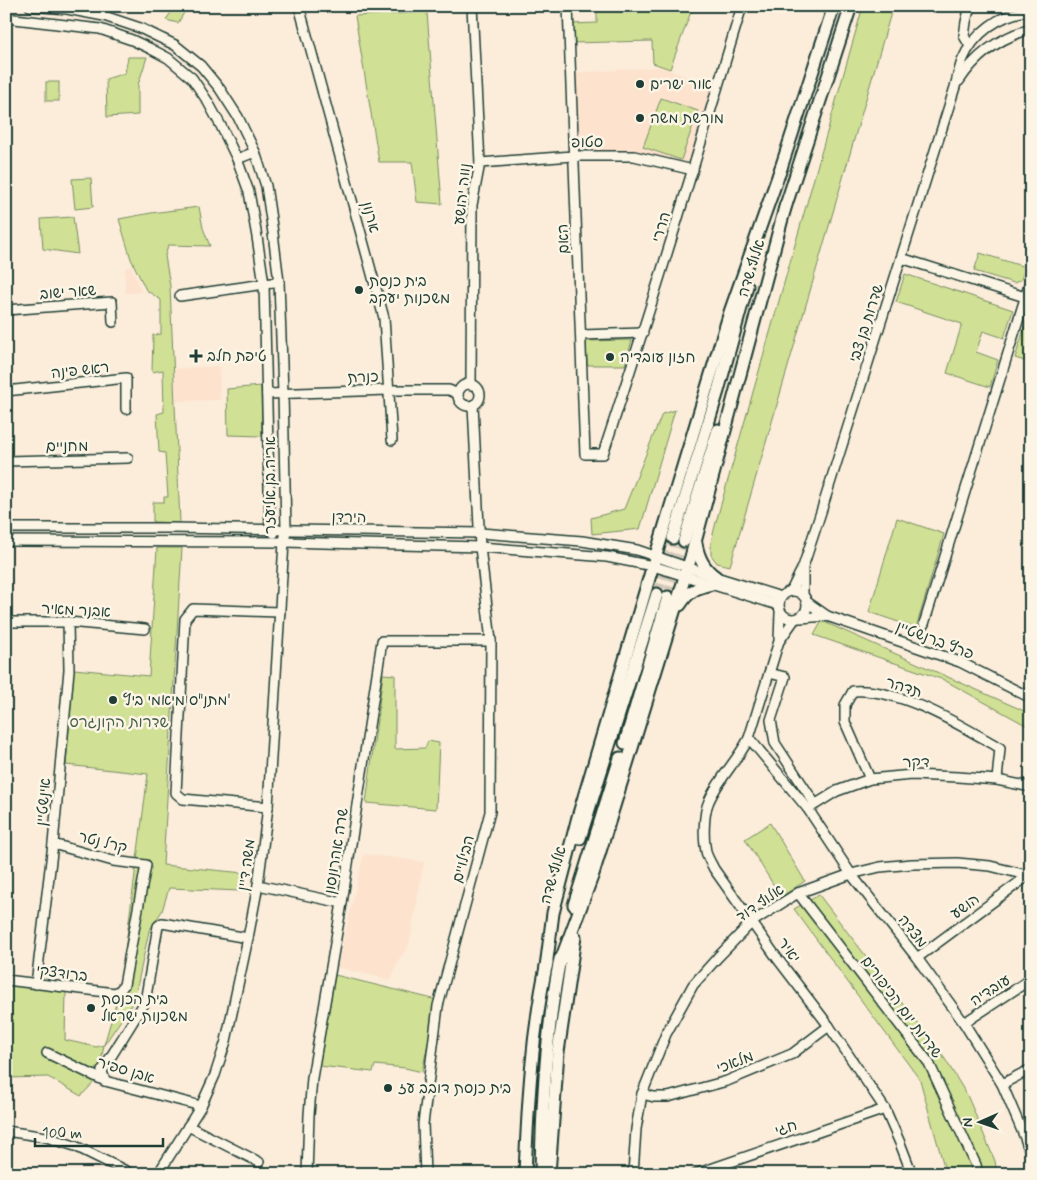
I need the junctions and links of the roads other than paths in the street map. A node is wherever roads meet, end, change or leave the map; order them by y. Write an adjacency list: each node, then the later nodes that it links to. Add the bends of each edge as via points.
1 (30, 6): 14 (street, אריה בן אליעזר, via 104,16 140,28 175,45 220,89 238,117)
2 (299, 6): 31 (street, ארנון, via 384,318)
3 (472, 6): 17 (street, נווה יהושע)
4 (568, 6): 15 (street, האם)
5 (742, 6): 19 (street, הררי)
6 (834, 6): 18 (main road, אלוף שדה)
7 (851, 6): 46 (main road, via 786,204)
8 (970, 6): 12 (street, via 964,36)
9 (1031, 11): 12 (street, via 1012,14 1001,20)
10 (9, 19): 16 (street, אריה בן אליעזר, via 100,29 168,58 192,78)
11 (1031, 29): 13 (street, via 1003,39 988,49)
12 (970, 46): 13 (street, שדרות בן צבי)
13 (955, 88): 20 (street, שדרות בן צבי)
14 (254, 152): 16 (street); 22 (street, אריה בן אליעזר, via 266,186)
15 (574, 156): 17 (street, סטופ); 19 (street, סטופ, via 634,156); 29 (street, האם)
16 (237, 159): 23 (street, אריה בן אליעזר, via 249,192)
17 (480, 163): 30 (street, נווה יהושע, via 472,205)
18 (781, 168): 46 (main road, אלוף שדה, via 718,391); 50 (main road, via 730,312)
19 (693, 170): 28 (street, הררי)
20 (901, 258): 25 (street); 51 (street, שדרות בן צבי)
21 (1031, 279): 25 (street)
22 (279, 282): 23 (street); 34 (street, אריה בן אליעזר)
23 (264, 284): 24 (street); 33 (street, אריה בן אליעזר)
24 (180, 296)
25 (1025, 296): 63 (street)
26 (6, 310): 27 (street, שאר ישוב, via 112,302)
27 (113, 322)
28 (643, 333): 29 (street); 39 (street, הררי)
29 (581, 335): 39 (street, האם, via 585,454)
30 (472, 385): 35 (street, via 464,386); 36 (street, via 480,394)
31 (389, 390): 34 (street, כנרת); 35 (street, כנרת, via 448,390); 38 (street, ארנון)
32 (6, 391): 37 (street, ראש פינה, via 126,378)
33 (267, 394): 34 (street, כנרת); 43 (street, אריה בן אליעזר)
34 (283, 394): 44 (street, אריה בן אליעזר)
35 (458, 394): 36 (street, via 462,404)
36 (473, 405): 45 (street)
37 (126, 409)
38 (392, 440)
39 (603, 454)
40 (128, 458): 41 (street, מחניים)
41 (6, 460)
42 (6, 528): 43 (street, הירדן)
43 (270, 530): 44 (street, הירדן); 48 (street, אריה בן אליעזר)
44 (286, 530): 45 (street, הירדן); 48 (street, אריה בן אליעזר)
45 (480, 533): 49 (street); 50 (street, הירדן, via 637,550)
46 (684, 540): 52 (main road); 53 (main road, via 697,551)
47 (6, 541): 48 (street, הירדן)
48 (284, 542): 49 (street, הירדן); 57 (street, משה דיין)
49 (480, 547): 50 (street, הירדן); 66 (street, הבילויים)
50 (654, 561): 52 (street, הירדן); 86 (main road, via 578,817 553,913)
51 (802, 567): 54 (street, שדרות בן צבי); 55 (street, שדרות בן צבי)
52 (687, 572): 53 (street); 59 (main road)
53 (714, 581): 56 (street); 59 (main road, via 689,593)
54 (791, 591): 55 (street, via 800,593); 56 (street, via 787,592)
55 (805, 599): 58 (street, פרץ ברנשטיין); 60 (street, via 805,613)
56 (780, 605): 60 (street, via 786,618); 65 (street)
57 (280, 612): 73 (street, משה דיין); 73 (street, via 193,609 185,619 176,793 183,799)
58 (827, 616): 60 (street, פרץ ברנשטיין); 68 (street, פרץ ברנשטיין, via 960,662)
59 (673, 617): 81 (main road)
60 (797, 619): 65 (street)
61 (6, 622): 62 (street, אבנר מאיר)
62 (68, 622): 64 (street, אבנר מאיר); 75 (street, אינשטיין, via 69,670)
63 (924, 624)
64 (145, 629)
65 (780, 640): 67 (street)
66 (491, 642): 80 (street, שרה אהרונסון, via 382,641); 107 (street, הבילויים, via 490,812 438,1006 423,1124)
67 (769, 673): 69 (street); 74 (street, מצדה, via 785,677 771,720 775,743)
68 (1031, 698)
69 (749, 738): 74 (street, מצדה); 82 (street, יאיר, via 708,802 704,830 707,854 714,869)
70 (870, 778): 71 (street, דקר, via 912,775); 71 (street, תדהר, via 845,722 844,705 853,691 865,690 921,706 1000,748); 74 (street, דקר, via 837,791)
71 (997, 780): 72 (street, דקר)
72 (1031, 787)
73 (268, 806): 78 (street, משה דיין)
74 (812, 806): 76 (street, מצדה)
75 (53, 844): 89 (street, אינשטיין); 90 (street, קרל נטר, via 113,861 146,865 124,985)
76 (851, 874): 77 (street, אלוף דוד, via 880,867 957,863 990,866); 79 (street, אלוף דוד); 84 (street, מצדה)
77 (1030, 876): 84 (street, הושע)
78 (258, 885): 80 (street); 83 (street, משה דיין)
79 (798, 894): 82 (street, אלוף דוד); 114 (street, שדרות יום הכיפורים, via 929,1063)
80 (342, 903): 106 (street, שרה אהרונסון, via 312,1078)
81 (579, 910): 85 (main road); 110 (main road, via 558,1052)
82 (752, 922): 92 (street, יאיר); 97 (street, אלוף דוד, via 693,985 666,1034)
83 (248, 938): 95 (street, via 162,922 158,926 145,1002 102,1071); 98 (street, משה דיין, via 226,1041)
84 (917, 958): 91 (street, מצדה)
85 (559, 965): 86 (main road, אלוף שדה, via 583,872 621,754 662,596 562,896); 109 (main road, אלוף שדה, via 545,1068)
86 (546, 967): 108 (main road, אלוף שדה, via 531,1071)
87 (6, 980): 89 (street, ברודצקי)
88 (1031, 980): 91 (street, עובדיה)
89 (36, 984): 90 (street, ברודצקי)
90 (115, 993)
91 (964, 1023): 96 (street, מצדה)
92 (829, 1026): 97 (street, מלאכי, via 792,1054 727,1081 668,1097); 99 (street, יאיר)
93 (47, 1053): 95 (street, אבן ספיר)
94 (1031, 1069): 96 (street)
95 (105, 1081): 98 (street, אבן ספיר)
96 (1002, 1084): 102 (street, מצדה)
97 (642, 1094): 111 (street, אלוף דוד)
98 (201, 1106): 100 (street, משה דיין)
99 (885, 1109): 112 (street, חגי); 113 (street, יאיר)
100 (188, 1126): 103 (street); 105 (street, משה דיין)
101 (6, 1130): 104 (street, via 75,1146)
102 (1031, 1155)
103 (259, 1162)
104 (129, 1172)
105 (158, 1174)
106 (307, 1174)
107 (425, 1174)
108 (525, 1174)
109 (541, 1174)
110 (549, 1174)
111 (632, 1174)
112 (696, 1174)
113 (912, 1174)
114 (978, 1174)

